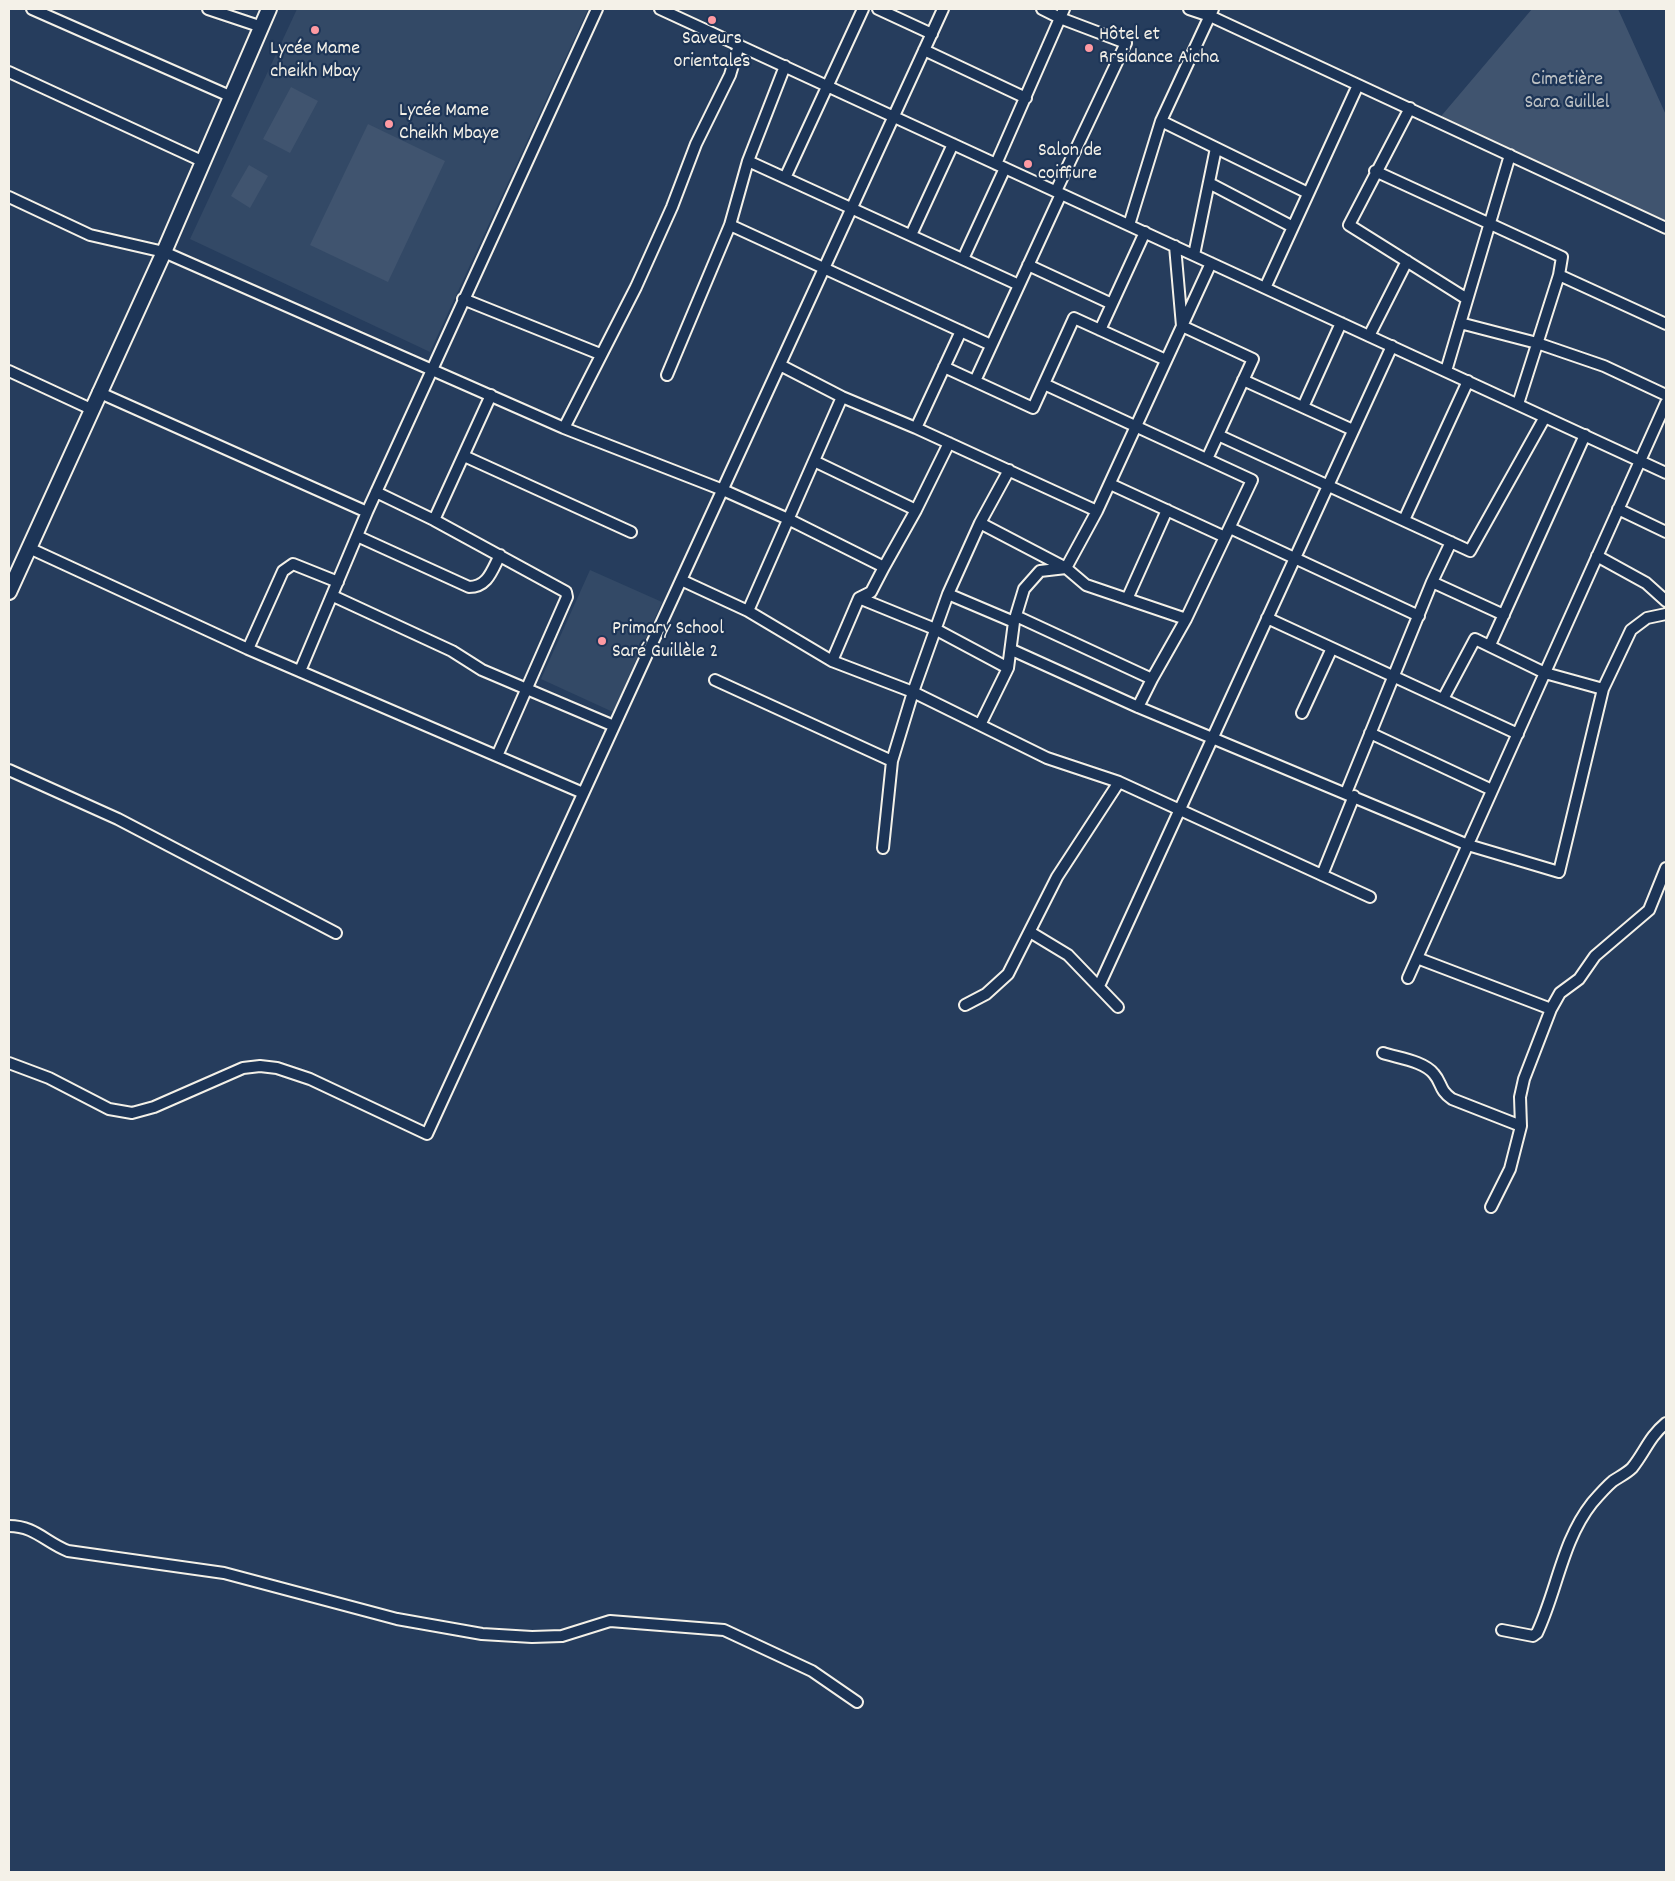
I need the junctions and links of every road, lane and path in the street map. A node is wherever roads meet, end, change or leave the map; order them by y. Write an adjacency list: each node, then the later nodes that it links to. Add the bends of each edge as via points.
1 (32, 9): 23 (street)
2 (208, 9): 15 (street)
3 (269, 9): 15 (main road)
4 (597, 9): 59 (street)
5 (660, 9): 14 (street)
6 (687, 9): 14 (street)
7 (863, 9): 22 (street)
8 (878, 9): 16 (street)
9 (943, 9): 16 (street)
10 (1042, 9): 13 (street)
11 (1188, 9): 12 (street)
12 (1211, 12): 21 (street); 27 (street)
13 (1062, 13): 24 (street); 37 (street, via 1126,43)
14 (682, 19): 17 (street)
15 (262, 27): 23 (main road)
16 (932, 34): 18 (street)
17 (739, 45): 19 (street); 72 (street, via 730,75 696,144 672,208 636,287)
18 (924, 50): 24 (street); 26 (street)
19 (785, 66): 22 (street); 31 (street)
20 (9, 72): 32 (street)
21 (1358, 85): 25 (street); 38 (street)
22 (828, 86): 26 (street); 35 (street)
23 (232, 97): 32 (main road)
24 (1026, 98): 33 (street)
25 (1410, 108): 30 (street); 34 (street)
26 (894, 116): 28 (street); 40 (street)
27 (1161, 121): 29 (street); 43 (street)
28 (953, 144): 33 (street); 47 (street)
29 (1216, 148): 36 (street); 38 (street)
30 (1510, 155): 41 (street); 45 (street)
31 (748, 161): 35 (street); 42 (street)
32 (204, 162): 49 (main road)
33 (1000, 166): 37 (street); 51 (street)
34 (1375, 171): 41 (street); 52 (street, via 1349,225)
35 (785, 178): 40 (street)
36 (1209, 183): 44 (street); 50 (street)
37 (1058, 192): 43 (street); 54 (street)
38 (1308, 193): 44 (street)
39 (9, 197): 49 (street, via 90,235)
40 (852, 208): 47 (street); 55 (street)
41 (1489, 223): 56 (street, via 1562,257); 60 (street)
42 (730, 225): 55 (street); 79 (street)
43 (1130, 225): 46 (street)
44 (1292, 227): 58 (street)
45 (1666, 228)
46 (1145, 232): 48 (street); 61 (street)
47 (911, 235): 51 (street)
48 (1175, 246): 50 (street); 65 (street)
49 (164, 252): 76 (street); 84 (main road)
50 (1194, 255): 53 (street)
51 (963, 259): 57 (street)
52 (1407, 261): 60 (street); 68 (street)
53 (1211, 263): 58 (street); 65 (street)
54 (1028, 265): 57 (street); 61 (street)
55 (824, 270): 67 (street); 74 (street)
56 (1559, 275): 64 (street); 69 (street)
57 (1019, 285): 70 (street)
58 (1265, 288): 62 (street)
59 (463, 299): 72 (street); 76 (street)
60 (1467, 299): 63 (street)
61 (1112, 304): 66 (street)
62 (1341, 323): 68 (street); 90 (street)
63 (1460, 323): 69 (street); 78 (street)
64 (1666, 324)
65 (1182, 326): 73 (street); 80 (street, via 1253,359)
66 (1100, 330): 73 (street); 83 (street, via 1074,318)
67 (961, 331): 70 (street); 75 (street)
68 (1369, 336): 71 (street)
69 (1537, 343): 86 (street, via 1604,366); 89 (street)
70 (992, 345): 81 (street)
71 (1392, 346): 78 (street); 96 (street)
72 (600, 354): 94 (street)
73 (1166, 360): 93 (street)
74 (780, 365): 87 (street); 108 (street)
75 (944, 367): 81 (street); 95 (street)
76 (431, 369): 85 (street); 109 (street)
77 (9, 371): 91 (street)
78 (1446, 371): 82 (street)
79 (667, 375)
80 (1243, 380): 90 (street); 97 (street)
81 (975, 381): 83 (street, via 1033,408)
82 (1468, 381): 89 (street); 117 (street)
83 (1044, 384): 93 (street)
84 (98, 392): 91 (main road); 114 (street)
85 (491, 395): 94 (street); 100 (street)
86 (1666, 395)
87 (842, 397): 95 (street); 102 (street)
88 (1666, 403): 103 (street)
89 (1518, 404): 92 (street)
90 (1303, 407): 96 (street)
91 (91, 409): 124 (main road)
92 (1545, 417): 98 (street); 123 (street, via 1470,551)
93 (1136, 426): 101 (street); 106 (street)
94 (564, 428): 108 (street)
95 (916, 428): 99 (street)
96 (1353, 430): 107 (street)
97 (1218, 435): 101 (street); 107 (street)
98 (1585, 435): 103 (street); 141 (street)
99 (948, 443): 104 (street); 111 (street)
100 (464, 456): 116 (street); 119 (street)
101 (1207, 459): 121 (street, via 1252,480)
102 (814, 461): 111 (street); 115 (street)
103 (1640, 461): 105 (street); 110 (street)
104 (1009, 470): 113 (street); 118 (street)
105 (1666, 473)
106 (1110, 484): 112 (street); 113 (street)
107 (1328, 485): 117 (street); 127 (street)
108 (723, 490): 115 (street); 130 (street)
109 (376, 492): 114 (street); 116 (street)
110 (1618, 509): 120 (street); 126 (street)
111 (916, 510): 128 (street)
112 (1167, 510): 121 (street); 136 (street)
113 (1097, 511): 129 (street)
114 (367, 512): 122 (street)
115 (788, 519): 128 (street); 139 (street)
116 (434, 520): 125 (street)
117 (1404, 520): 123 (street)
118 (980, 523): 129 (street); 134 (street)
119 (631, 532)
120 (1666, 532)
121 (1228, 533): 127 (street); 145 (street)
122 (357, 536): 125 (street, via 469,587 484,584); 131 (street)
123 (1451, 542): 132 (street)
124 (29, 548): 133 (main road); 149 (street)
125 (500, 555): 158 (street, via 566,592 567,597)
126 (1598, 556): 138 (street, via 1646,583); 154 (street)
127 (1294, 558): 142 (street); 143 (street)
128 (884, 567): 137 (street, via 871,592)
129 (1066, 568): 136 (street, via 1086,585); 144 (street, via 1040,571 1024,589)
130 (681, 580): 139 (street); 165 (street)
131 (338, 582): 135 (street); 149 (street, via 293,564 288,566)
132 (1432, 582): 141 (street); 142 (street)
133 (9, 592)
134 (948, 594): 144 (street); 146 (street)
135 (332, 596): 153 (street); 158 (street)
136 (1128, 597): 145 (street)
137 (859, 598): 146 (street); 151 (street)
138 (1666, 601)
139 (748, 611): 151 (street)
140 (1666, 614): 159 (street, via 1647,618 1631,630)
141 (1504, 615): 147 (street)
142 (1419, 616): 155 (street)
143 (1267, 618): 148 (street); 168 (street)
144 (1015, 619): 150 (street); 156 (street)
145 (1186, 619): 156 (street)
146 (935, 629): 152 (street); 160 (street)
147 (1490, 645): 154 (street); 161 (street, via 1475,638)
148 (1332, 648): 155 (street); 163 (street)
149 (248, 649): 153 (street)
150 (1012, 650): 152 (street); 162 (street)
151 (832, 661): 160 (street)
152 (1008, 668): 164 (street)
153 (300, 671): 169 (street)
154 (1545, 673): 159 (street); 167 (street)
155 (1394, 677): 161 (street); 166 (street)
156 (1152, 679): 162 (street)
157 (715, 680): 170 (street)
158 (526, 689): 165 (street); 169 (street)
159 (1603, 689): 177 (street, via 1559,872)
160 (913, 692): 164 (street); 170 (street)
161 (1443, 699): 167 (street)
162 (1138, 707): 168 (street)
163 (1302, 713)
164 (980, 725): 172 (street, via 1047,758)
165 (614, 726): 174 (street)
166 (1370, 733): 173 (street); 175 (street)
167 (1518, 734): 173 (street)
168 (1213, 736): 175 (street); 176 (street)
169 (497, 756): 174 (street)
170 (892, 761): 178 (street)
171 (9, 770): 182 (street, via 118,819)
172 (1119, 782): 176 (street); 183 (street, via 1057,877)
173 (1492, 790): 177 (street)
174 (583, 793): 191 (street, via 428,1134 310,1079 278,1068 243,1068 142,1112 132,1113 109,1109 49,1078)
175 (1350, 794): 177 (street); 180 (street)
176 (1179, 810): 180 (street); 186 (street)
177 (1468, 844): 184 (street)
178 (883, 848)
179 (1666, 868): 189 (street, via 1649,910 1595,956 1579,979 1555,999)
180 (1322, 875): 181 (street)
181 (1370, 897)
182 (336, 932)
183 (1030, 932): 186 (street, via 1068,955); 187 (street, via 1008,974 986,994)
184 (1417, 958): 185 (street); 189 (street)
185 (1408, 978)
186 (1098, 986): 188 (street)
187 (965, 1005)
188 (1118, 1007)
189 (1551, 1009): 192 (street, via 1524,1079 1520,1097)
190 (1384, 1053): 192 (street, via 1425,1067 1435,1074 1444,1094 1452,1099)
191 (9, 1063)
192 (1521, 1126): 193 (street, via 1510,1169)
193 (1491, 1207)
194 (1666, 1422): 196 (street, via 1653,1433 1631,1469 1612,1483 1582,1518 1568,1546 1537,1633 1533,1636)
195 (9, 1526): 197 (street, via 36,1532 68,1551 224,1573 397,1619 482,1634 562,1636 610,1621 724,1630 812,1671)
196 (1502, 1630)
197 (857, 1702)

